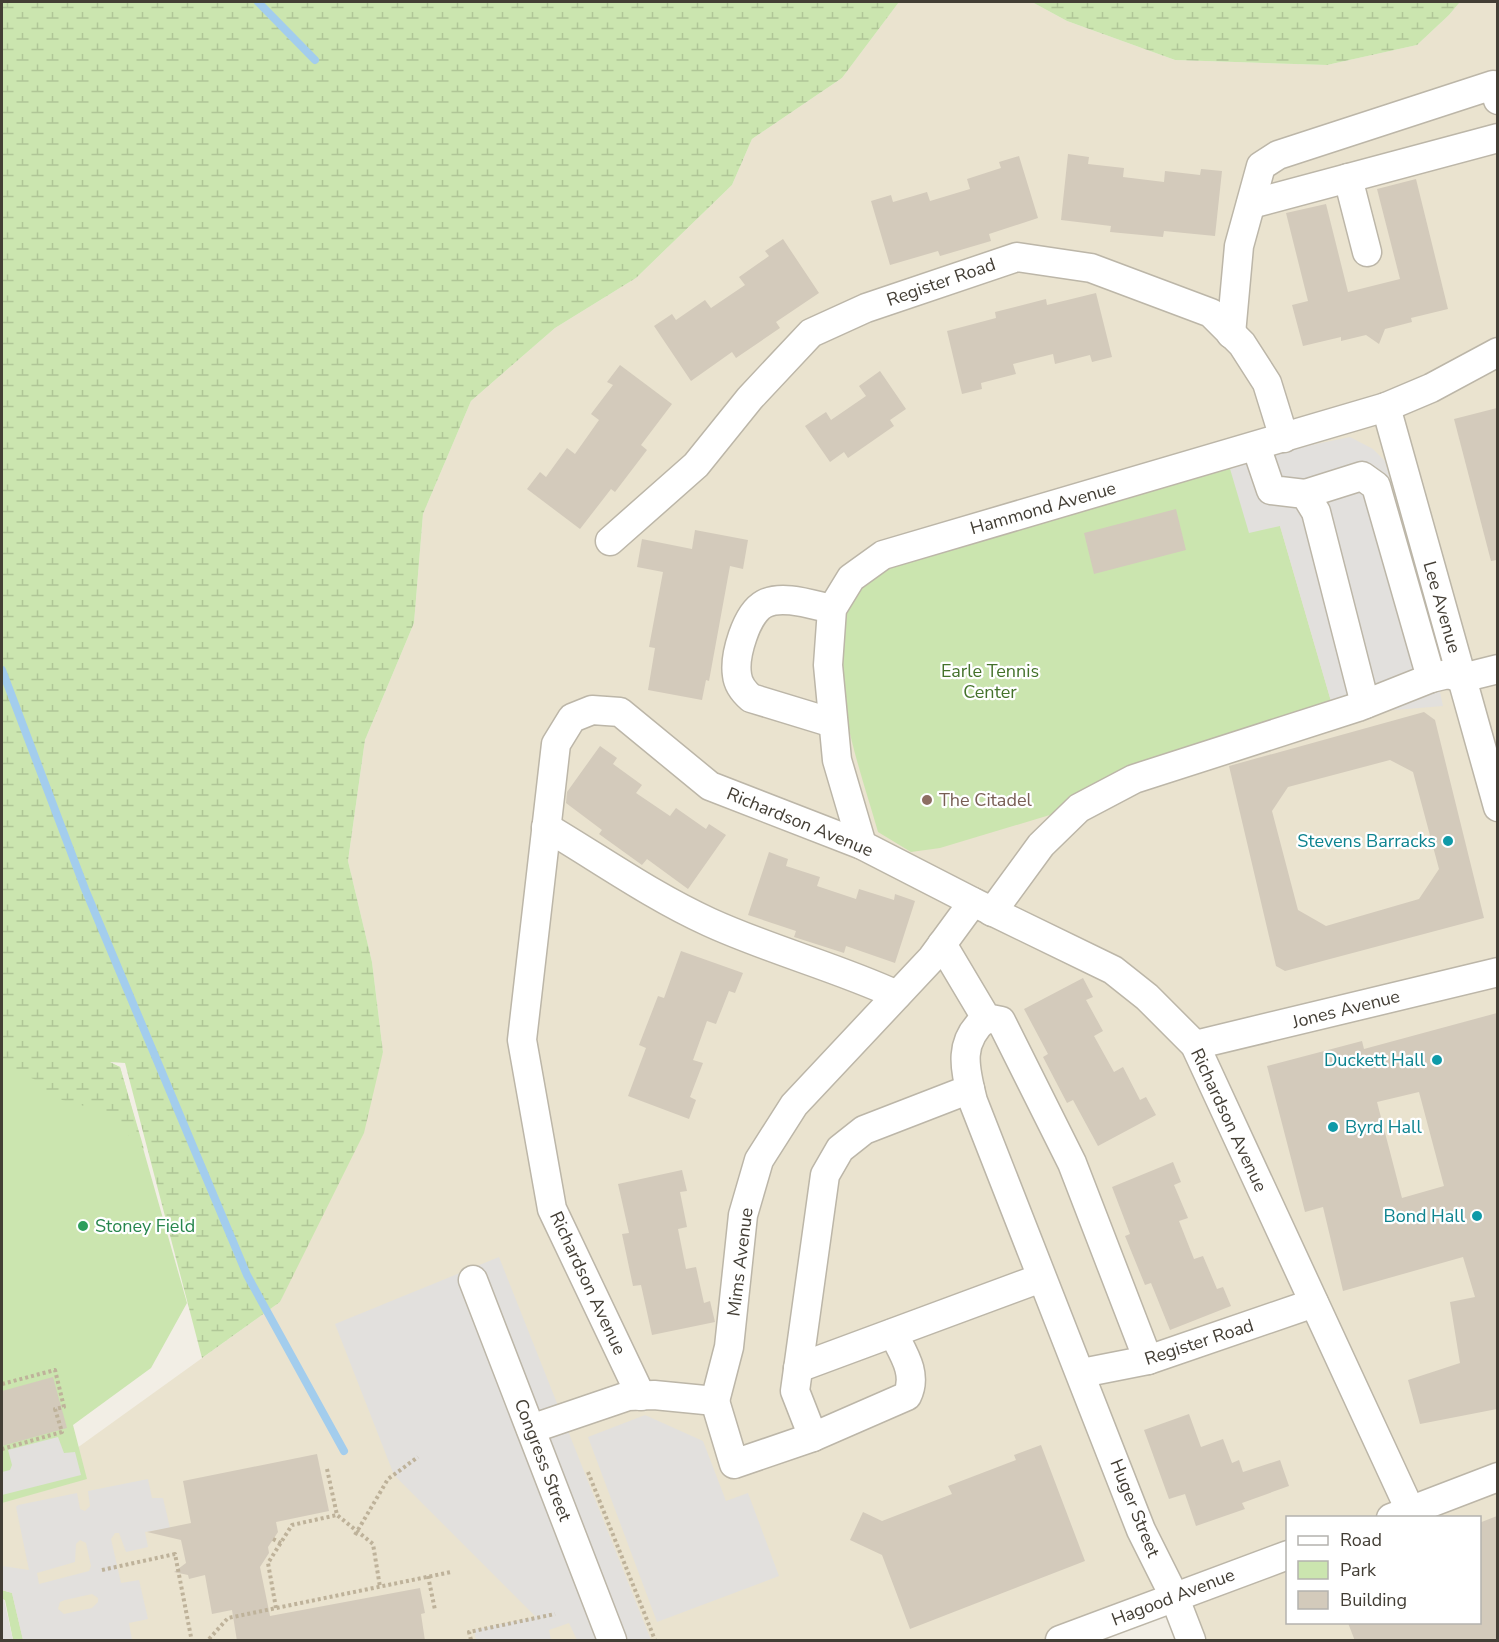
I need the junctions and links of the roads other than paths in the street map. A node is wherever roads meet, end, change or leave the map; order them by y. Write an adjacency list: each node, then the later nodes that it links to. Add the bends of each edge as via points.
1 (1497, 100): 4 (street, via 1493,85 1278,155 1261,166)
2 (1497, 138): 3 (street)
3 (1348, 178): 4 (street); 5 (street)
4 (1251, 204): 6 (street, via 1239,246)
5 (1367, 252)
6 (1232, 334): 9 (street, Register Road, via 1267,383); 12 (street, Register Road, via 1211,314 1091,268 1017,257 866,308 811,333 750,398 696,465)
7 (1497, 352): 8 (street, Hammond Avenue)
8 (1386, 407): 9 (street, Hammond Avenue); 13 (street, Lee Avenue)
9 (1284, 438): 10 (street, Hammond Avenue)
10 (1256, 446): 11 (street, via 1271,490); 15 (street, Hammond Avenue, via 883,555 851,578)
11 (1305, 494): 14 (street, via 1362,476 1377,486); 19 (street, via 1316,512)
12 (610, 542)
13 (1425, 545): 14 (street); 18 (street, Lee Avenue)
14 (1396, 554): 17 (street)
15 (832, 609): 20 (street, Hammond Avenue, via 828,665); 20 (street, via 775,600 764,604 746,624 737,677 742,690 764,705)
16 (1497, 669): 18 (street)
17 (1431, 678): 18 (street, via 1448,674); 19 (street, Mims Avenue)
18 (1462, 678): 21 (street, Lee Avenue)
19 (1365, 704): 24 (street, Mims Avenue, via 1134,778 1079,808)
20 (833, 723): 23 (street, Hammond Avenue, via 837,760)
21 (1497, 807)
22 (546, 827): 23 (street, Richardson Avenue, via 556,744 572,718 592,710 620,712 710,786); 27 (street, via 684,910); 38 (street, Richardson Avenue, via 522,1040 552,1209)
23 (862, 845): 24 (street, Richardson Avenue)
24 (983, 907): 25 (street, Mims Avenue); 29 (street, Richardson Avenue, via 1113,970 1147,997)
25 (942, 944): 27 (street, Mims Avenue); 28 (street)
26 (1497, 972): 29 (street, Jones Avenue)
27 (897, 995): 39 (street, Mims Avenue, via 794,1105 759,1160 743,1215 729,1347)
28 (986, 1018): 30 (street, Huger Street, via 974,1028 966,1046 965,1070); 35 (street, via 1001,1021 1072,1163)
29 (1195, 1045): 33 (street, Richardson Avenue)
30 (970, 1089): 31 (street, Huger Street); 36 (street, via 864,1130 840,1149 825,1175)
31 (1041, 1278): 34 (street); 37 (street, Huger Street)
32 (473, 1280): 40 (street, Congress Street)
33 (1314, 1303): 35 (street, Register Road); 43 (street, Richardson Avenue)
34 (893, 1333): 36 (street); 41 (street, via 910,1369 907,1396)
35 (1148, 1360): 37 (street, Register Road)
36 (798, 1368): 41 (street, via 795,1391)
37 (1082, 1374): 45 (street, Huger Street, via 1141,1530)
38 (641, 1396): 39 (street); 40 (street, via 606,1402)
39 (715, 1401): 41 (street, via 734,1464)
40 (531, 1429): 46 (street, Congress Street)
41 (813, 1437)
42 (1497, 1477): 43 (street)
43 (1400, 1514)
44 (1286, 1555): 45 (street, Hagood Avenue)
45 (1174, 1596): 47 (street, Hagood Avenue); 48 (street, Huger Street)
46 (612, 1641)
47 (1060, 1641)
48 (1191, 1641)

